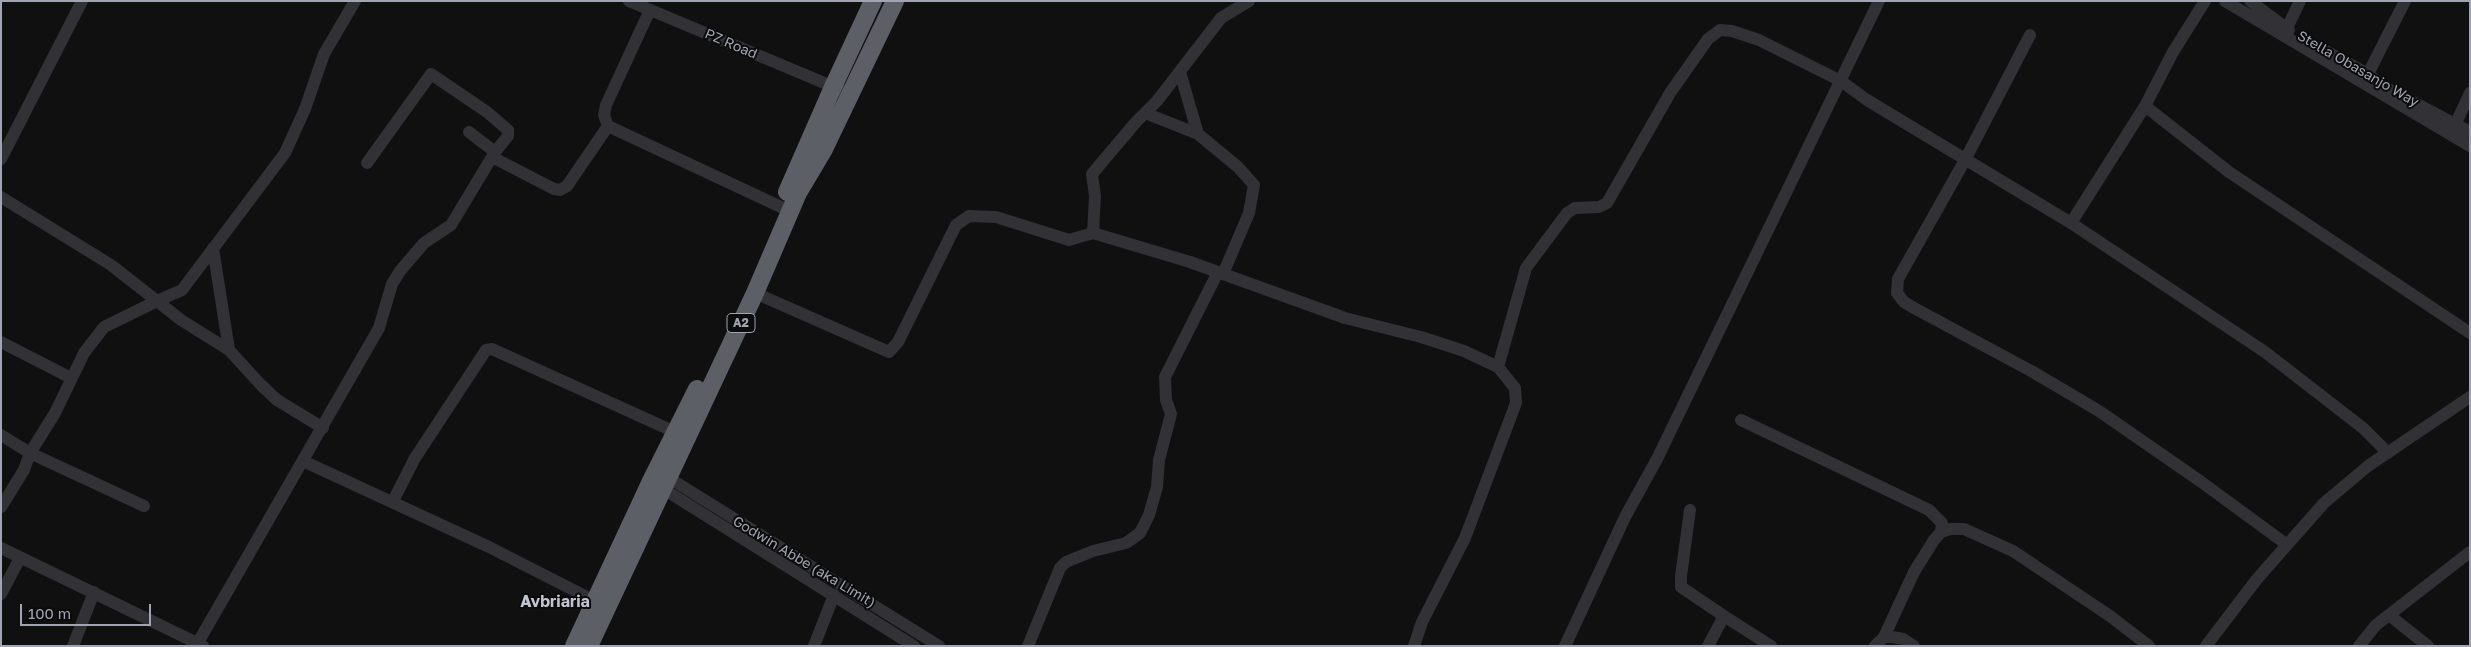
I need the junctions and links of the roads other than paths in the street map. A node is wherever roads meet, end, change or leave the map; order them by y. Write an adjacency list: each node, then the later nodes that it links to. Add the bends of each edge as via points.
1 (82, 1): 32 (street)
2 (355, 1): 39 (street, via 324,54 306,109 286,153)
3 (629, 1): 13 (street, PZ Road)
4 (873, 1): 19 (highway, A2)
5 (895, 1): 22 (highway, A2)
6 (1249, 1): 16 (street, via 1221,18)
7 (1879, 1): 18 (street)
8 (2205, 1): 23 (street)
9 (2225, 1): 20 (street)
10 (2250, 1): 14 (street, Stella Obasanjo Way)
11 (2300, 1): 14 (street)
12 (2405, 1): 17 (street)
13 (650, 10): 19 (street, PZ Road); 26 (street, via 606,105 604,115)
14 (2287, 28): 17 (street, Stella Obasanjo Way)
15 (2030, 35): 33 (street)
16 (1180, 72): 24 (street); 29 (street)
17 (2368, 74): 20 (street, Stella Obasanjo Way)
18 (1841, 81): 33 (street); 46 (street, via 1750,37 1720,30 1708,39 1670,93 1607,204 1575,208 1567,213 1526,268); 82 (street)
19 (833, 86): 22 (street, PZ Road); 36 (highway, A2)
20 (2389, 93): 25 (street, Stella Obasanjo Way); 30 (street)
21 (2470, 93): 25 (street)
22 (851, 95): 41 (highway, A2, via 798,193)
23 (2145, 106): 37 (street); 43 (street, via 2230,172)
24 (1145, 113): 29 (street); 38 (street, via 1092,174 1095,196)
25 (2456, 123): 28 (street, Stella Obasanjo Way)
26 (608, 126): 31 (street, via 567,186 560,190); 36 (street)
27 (469, 132): 31 (street)
28 (2470, 132)
29 (1198, 134): 40 (street, via 1238,167 1254,185 1249,213)
30 (2470, 146)
31 (493, 154): 34 (street, via 508,136 507,128 431,74); 50 (street, via 451,225 424,243 400,271 392,284 379,328)
32 (1, 159)
33 (1964, 160): 37 (street); 62 (street, via 1898,279 1897,293 1904,302 2098,411 2200,480)
34 (367, 163)
35 (1, 197): 42 (street, via 111,265)
36 (780, 207): 51 (highway, A2, via 704,376)
37 (2071, 223): 54 (street, via 2266,352 2363,428)
38 (1093, 233): 40 (street); 41 (street, via 1069,240 996,217 969,216 956,225 898,342 889,352)
39 (213, 248): 42 (street, via 182,290); 45 (street)
40 (1220, 273): 46 (street, via 1345,318 1464,351); 80 (street, via 1165,377 1166,400 1171,414 1159,460 1157,487 1140,533 1126,543 1093,551 1066,562 1060,568)
41 (755, 293): 56 (highway, A2)
42 (156, 302): 45 (street); 47 (street, via 104,327 84,353)
43 (2470, 334)
44 (1, 342): 47 (street)
45 (229, 350): 50 (street, via 277,400)
46 (1498, 367): 81 (street, via 1515,388 1516,403 1468,530 1422,622)
47 (71, 378): 53 (street, via 55,413)
48 (2470, 397): 54 (street)
49 (1741, 420): 61 (street, via 1929,510 1942,523)
50 (323, 428): 55 (street)
51 (674, 432): 56 (highway, A2); 57 (street, via 492,349 486,350 415,458)
52 (1, 435): 53 (street)
53 (30, 453): 58 (street); 59 (street, via 24,470)
54 (2388, 453): 62 (street, via 2324,503)
55 (302, 460): 57 (street); 73 (street)
56 (659, 479): 68 (street, Godwin Abbe (aka Limit)); 69 (highway, A2); 76 (highway, A2); 79 (street, Godwin Abbe (aka Limit), via 698,497)
57 (393, 501): 69 (street)
58 (144, 506)
59 (1, 507)
60 (1690, 510): 71 (street, via 1682,587)
61 (1942, 532): 72 (street, via 1914,572); 86 (street, via 1964,529 2012,551)
62 (2286, 544): 87 (street)
63 (1, 548): 65 (street)
64 (2470, 552): 70 (street)
65 (20, 558): 66 (street); 67 (street)
66 (94, 592): 73 (street); 74 (street)
67 (1, 594)
68 (834, 595): 77 (street); 78 (street, Godwin Abbe (aka Limit))
69 (595, 601): 75 (highway, A2)
70 (2389, 615): 88 (street, via 2367,633); 89 (street)
71 (1724, 616): 83 (street); 84 (street)
72 (1879, 642): 85 (street, via 1903,639)
73 (199, 645)
74 (73, 646)
75 (574, 646)
76 (589, 646)
77 (814, 646)
78 (914, 646)
79 (940, 646)
80 (1028, 646)
81 (1414, 646)
82 (1565, 646)
83 (1708, 646)
84 (1771, 646)
85 (1914, 646)
86 (2149, 646)
87 (2206, 646)
88 (2359, 646)
89 (2428, 646)

